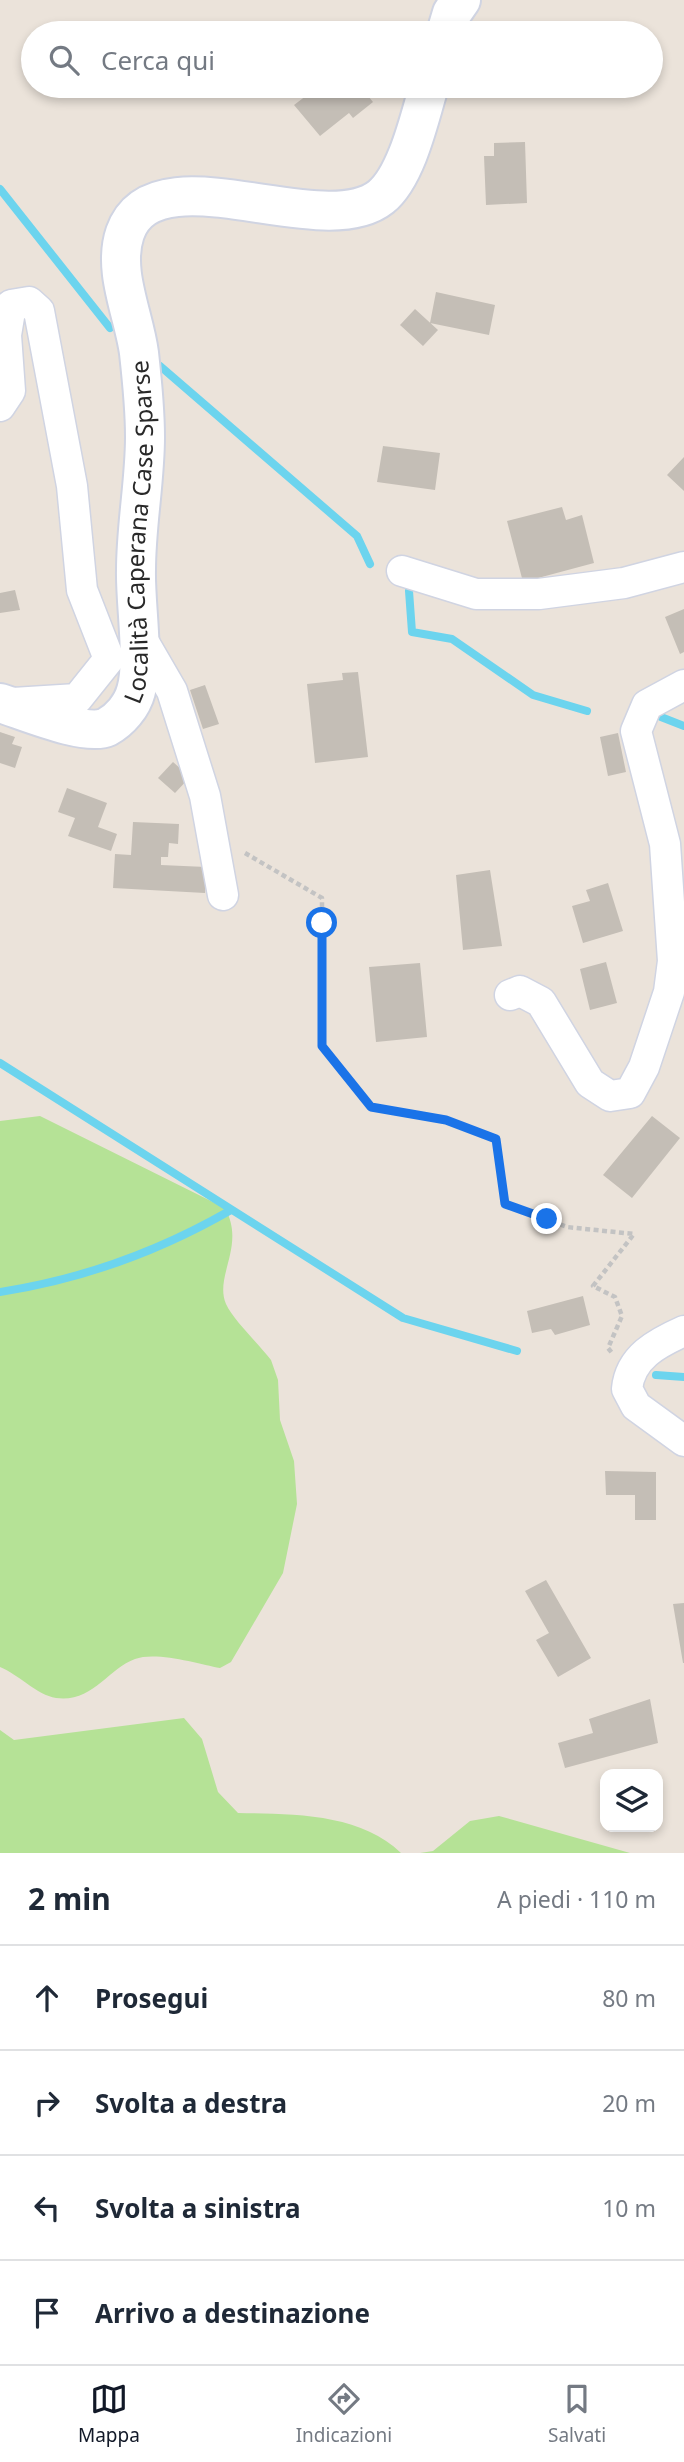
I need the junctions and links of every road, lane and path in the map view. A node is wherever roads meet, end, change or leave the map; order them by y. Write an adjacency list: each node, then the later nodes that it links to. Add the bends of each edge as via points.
1 (461, 0): 2 (street)
2 (450, 21)
3 (425, 98): 7 (street, Località Caperana Case Sparse, via 397,178 382,196 360,208 327,211 197,197 160,199 134,216 125,234 121,266 138,352 145,437 135,569)
4 (0, 406): 9 (street, via 10,391 6,335 11,305 29,302 39,311 72,486 82,590 109,659 77,699)
5 (684, 567): 6 (street, via 624,583 514,594 476,594)
6 (402, 571)
7 (138, 630): 9 (street, Località Caperana Case Sparse, via 136,691 122,718 104,729 82,729); 10 (street, via 172,691 205,796)
8 (684, 685): 12 (street, via 647,705 636,732 665,844 673,961 669,992 644,1067 630,1093 610,1096 590,1083 541,1002 520,991)
9 (1, 703)
10 (215, 850): 11 (street); 14 (path, via 229,844 322,898 322,1046 371,1107 446,1120 496,1139 505,1204 567,1227 635,1234 593,1286 615,1297 622,1317 608,1348)
11 (223, 895)
12 (510, 995)
13 (684, 1331): 14 (street, via 634,1363)
14 (628, 1377): 15 (street, via 627,1389 636,1406)
15 (684, 1441)

